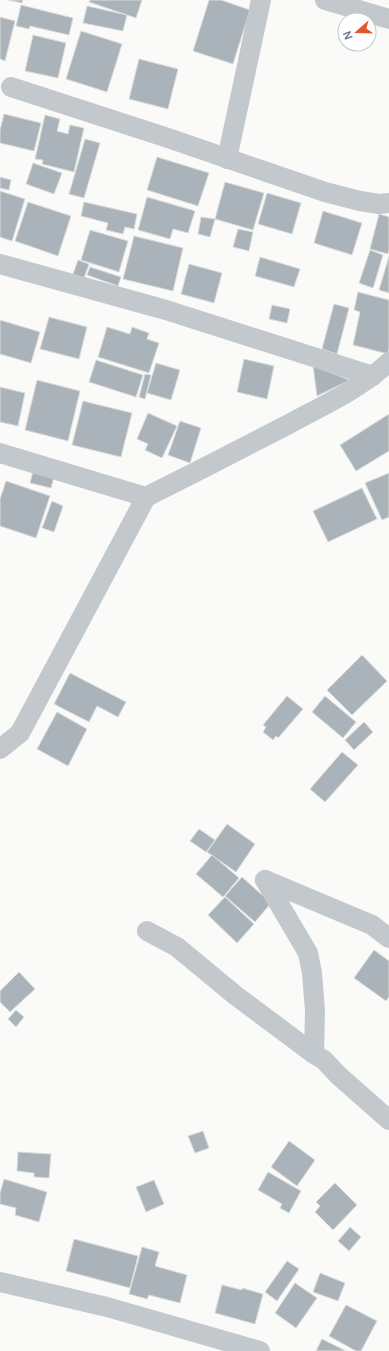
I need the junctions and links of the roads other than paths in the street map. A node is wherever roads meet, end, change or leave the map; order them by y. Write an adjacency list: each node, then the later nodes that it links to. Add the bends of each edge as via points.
1 (262, 0): 5 (street)
2 (325, 0): 3 (street)
3 (389, 19)
4 (11, 87): 5 (street)
5 (227, 159): 6 (street, via 325,192 360,201)
6 (389, 203)
7 (0, 264): 9 (street, via 166,310)
8 (389, 362): 9 (street)
9 (374, 376): 11 (street, via 221,460)
10 (0, 453): 11 (street)
11 (146, 496): 12 (street, via 20,733)
12 (0, 748)
13 (147, 931): 15 (street, via 177,947 235,995)
14 (389, 938): 15 (street, via 372,926 265,880 308,953 315,1011)
15 (314, 1054): 16 (street, via 324,1060)
16 (389, 1120)
17 (0, 1282): 18 (street, via 107,1306)
18 (260, 1351)

